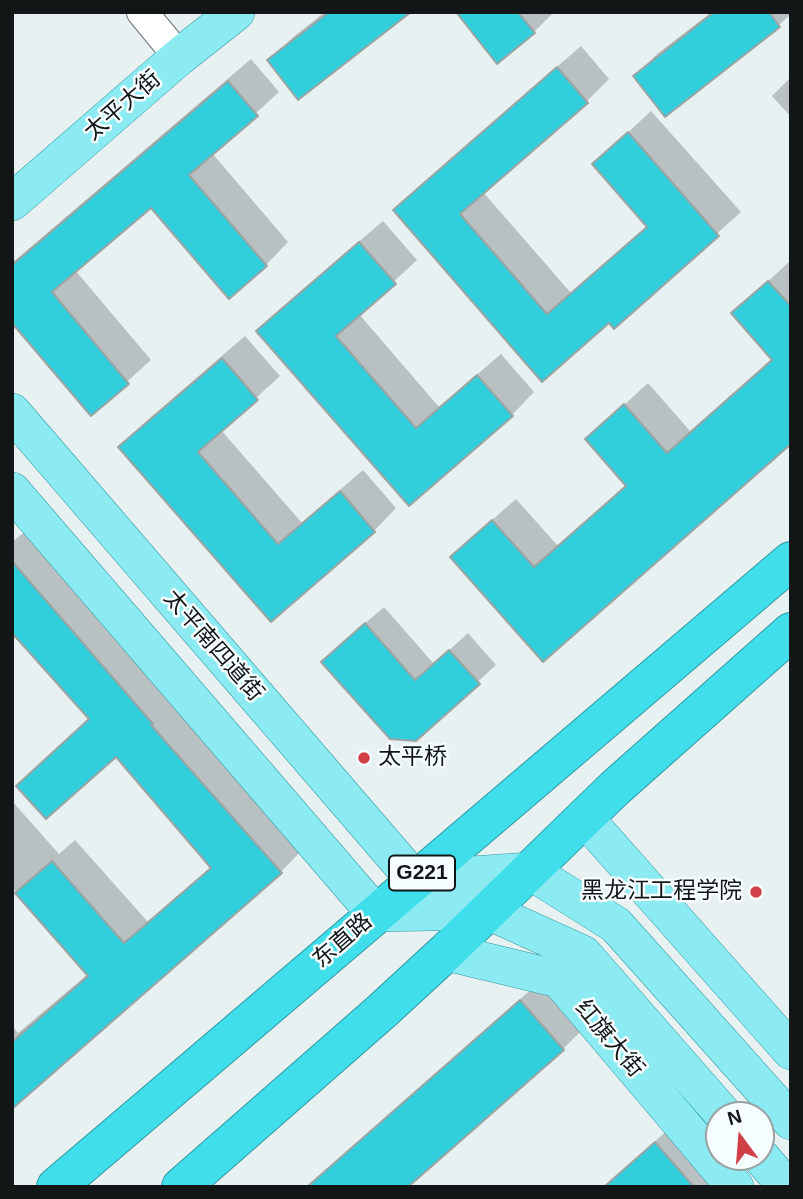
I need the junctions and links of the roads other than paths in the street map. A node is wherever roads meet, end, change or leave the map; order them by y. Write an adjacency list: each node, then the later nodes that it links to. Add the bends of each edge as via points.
1 (142, 12): 3 (street)
2 (236, 12): 3 (main road, 太平大街)
3 (179, 57): 4 (main road, 太平大街)
4 (12, 202)
5 (12, 412): 11 (main road, 太平南四道街)
6 (12, 491): 13 (main road)
7 (791, 561): 11 (highway, 东直路 / G221)
8 (791, 632): 9 (highway)
9 (584, 817): 10 (highway); 15 (main road)
10 (530, 871): 11 (main road); 12 (highway); 17 (main road, via 616,925)
11 (414, 879): 13 (highway, 东直路 / G221)
12 (488, 911): 13 (main road); 14 (highway); 16 (main road, 红旗大街, via 583,954)
13 (375, 913): 19 (highway, 东直路 / G221)
14 (446, 953): 20 (highway); 21 (main road, 红旗大街, via 559,979)
15 (791, 1051)
16 (712, 1101)
17 (791, 1121)
18 (773, 1171): 22 (main road)
19 (56, 1187)
20 (181, 1187)
21 (735, 1187)
22 (787, 1187)

